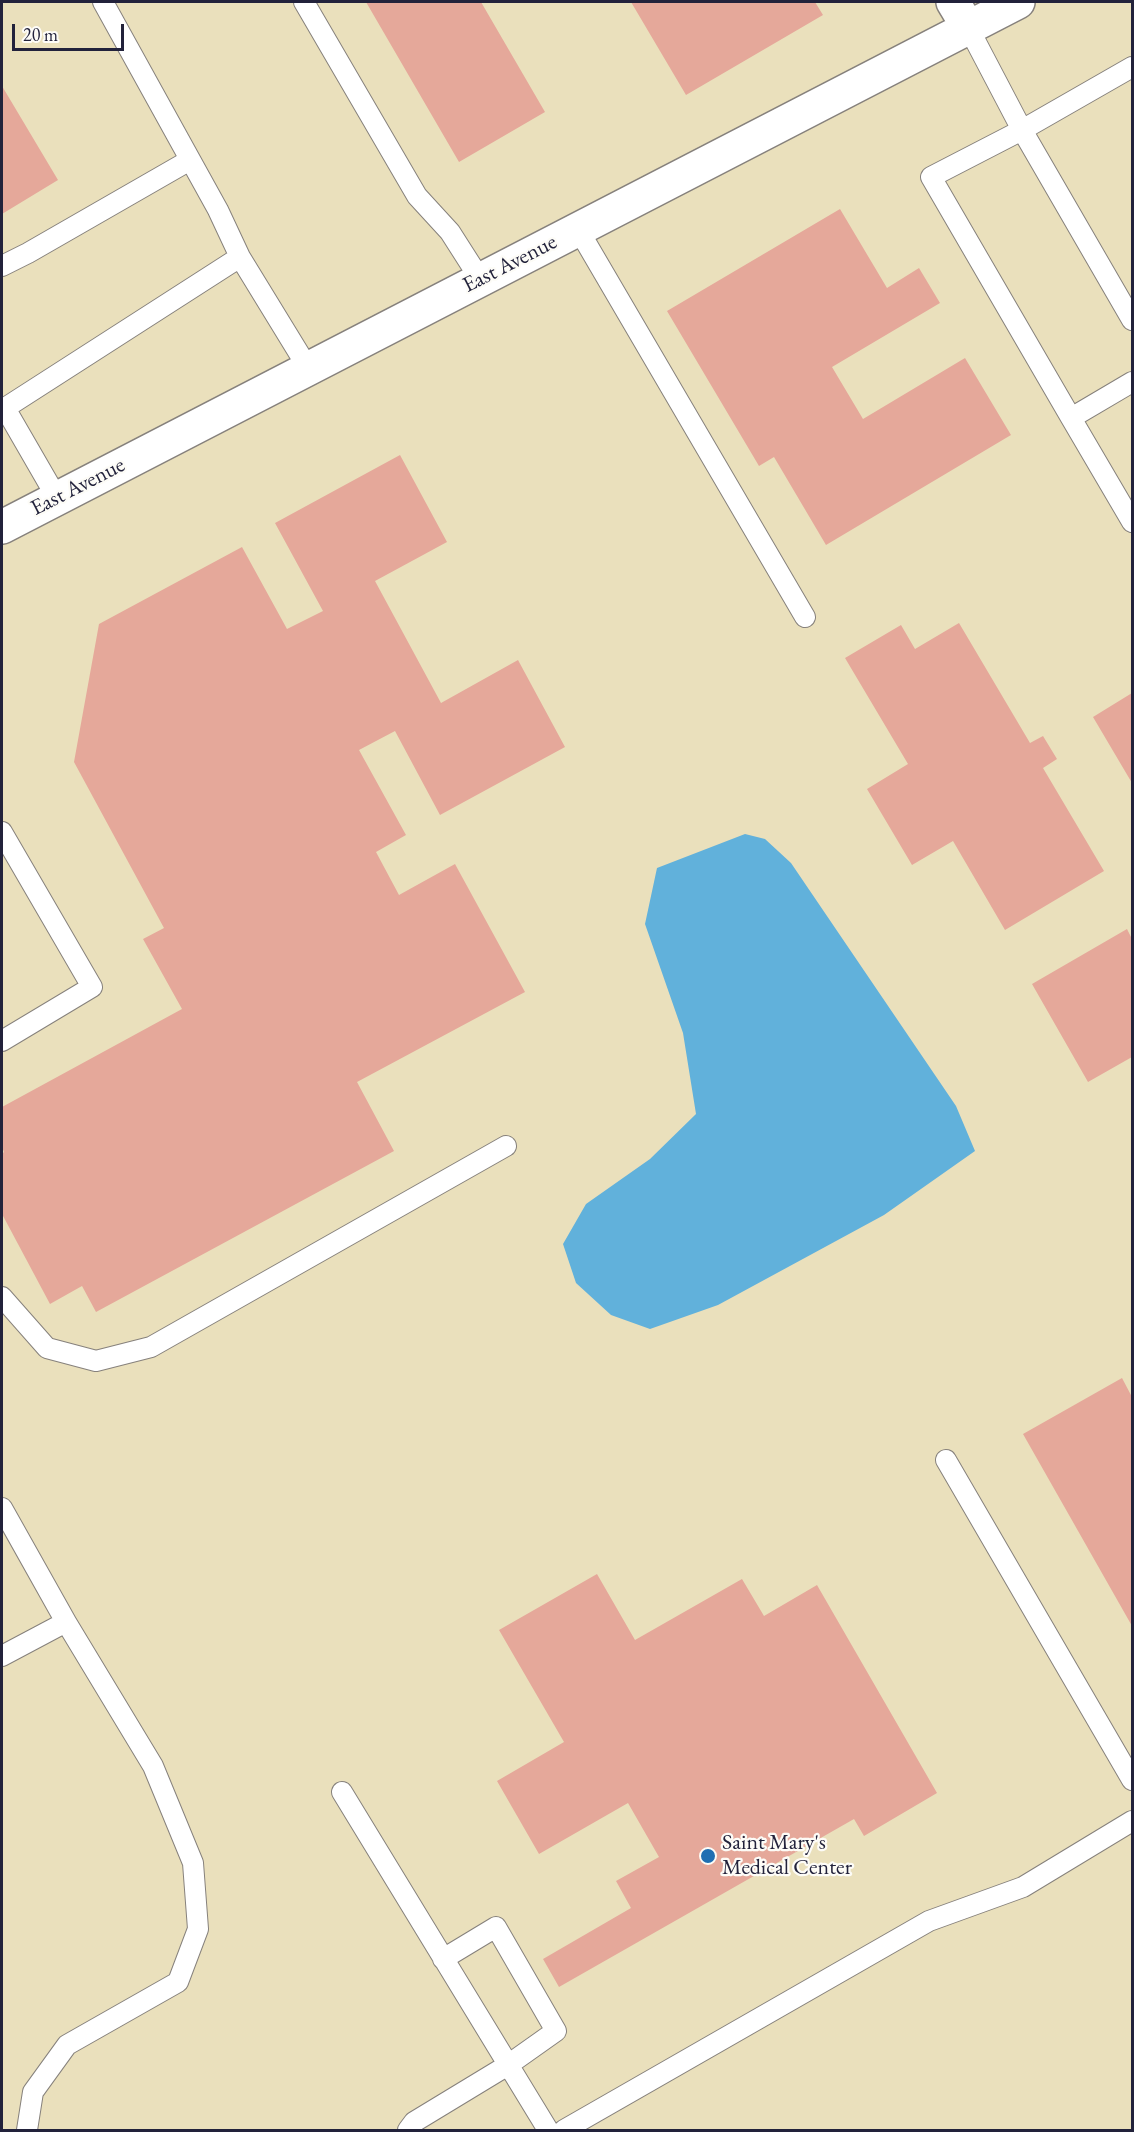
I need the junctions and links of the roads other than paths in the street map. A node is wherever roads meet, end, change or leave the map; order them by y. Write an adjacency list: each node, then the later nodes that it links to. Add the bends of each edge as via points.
1 (103, 2): 7 (lane)
2 (304, 2): 11 (lane, via 417,196 450,232)
3 (1018, 2): 4 (street, East Avenue)
4 (960, 14): 6 (lane); 8 (street, East Avenue)
5 (1131, 72): 6 (lane)
6 (1022, 130): 12 (lane); 15 (lane, via 932,177)
7 (190, 160): 9 (lane); 10 (lane)
8 (578, 229): 11 (street, East Avenue); 19 (lane)
9 (240, 257): 13 (lane); 16 (lane, via 5,408)
10 (2, 266)
11 (480, 279): 13 (street, East Avenue)
12 (1132, 320)
13 (308, 368): 16 (street, East Avenue)
14 (1132, 382): 15 (lane)
15 (1071, 418): 17 (lane)
16 (57, 498): 18 (street, East Avenue)
17 (1132, 522)
18 (2, 526)
19 (805, 616)
20 (2, 832): 21 (lane, via 92,987)
21 (2, 1041)
22 (506, 1146): 23 (lane, via 151,1347 96,1361 47,1348)
23 (2, 1297)
24 (946, 1460): 28 (lane)
25 (2, 1508): 26 (lane)
26 (66, 1622): 27 (lane); 33 (lane, via 153,1766 193,1863 198,1929 178,1982 67,2045 33,2092)
27 (2, 1656)
28 (1132, 1780)
29 (342, 1792): 31 (lane)
30 (1132, 1821): 36 (lane, via 1023,1887 929,1921)
31 (443, 1959): 32 (lane); 32 (lane, via 496,1927 556,2031)
32 (508, 2065): 34 (lane, via 414,2122); 35 (lane)
33 (27, 2130)
34 (408, 2130)
35 (548, 2130)
36 (564, 2130)

